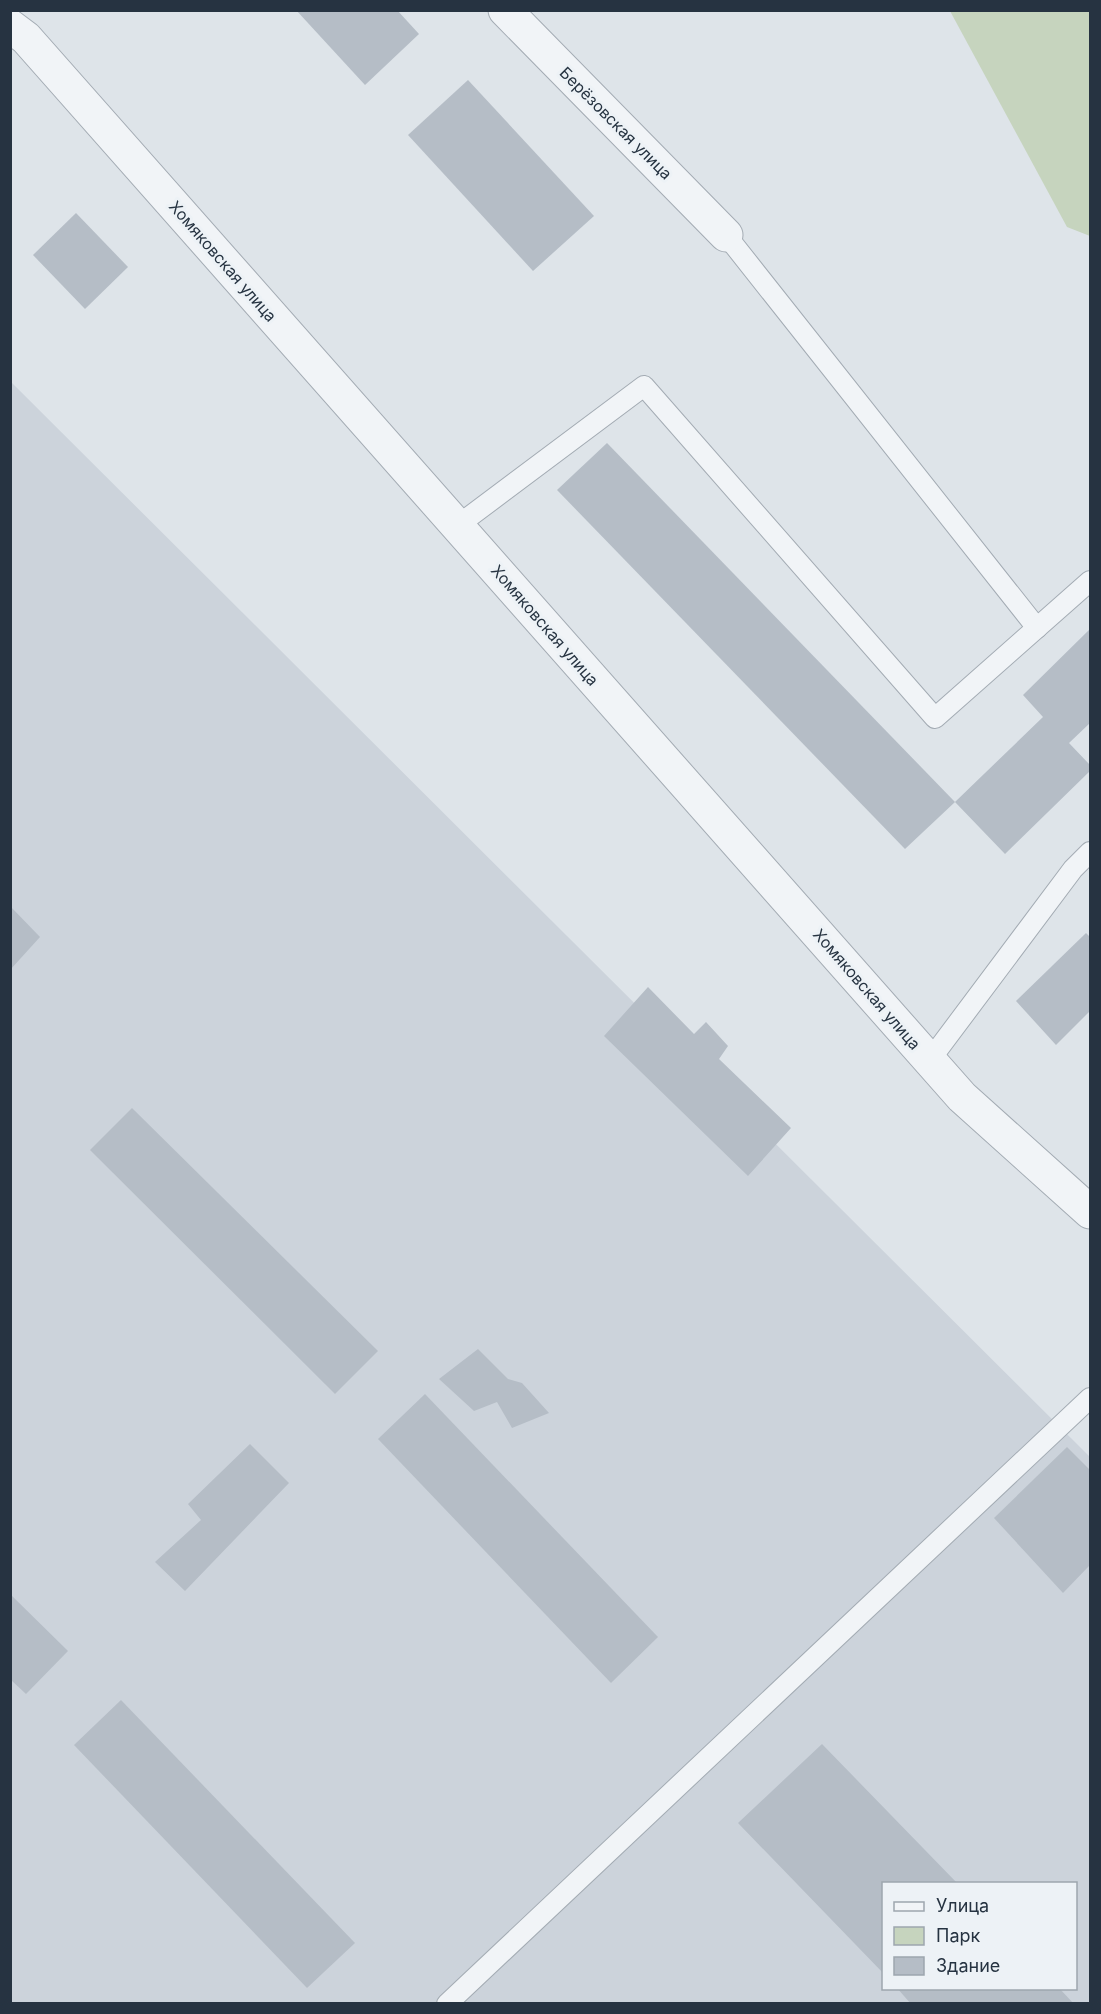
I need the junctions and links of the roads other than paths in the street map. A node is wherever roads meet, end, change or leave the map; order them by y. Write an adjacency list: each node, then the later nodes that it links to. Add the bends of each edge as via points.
1 (505, 10): 3 (street, Берёзовская улица)
2 (10, 26): 4 (street, Хомяковская улица, via 26,38)
3 (726, 236): 6 (lane)
4 (457, 526): 6 (lane, via 644,386 935,718); 8 (street, Хомяковская улица)
5 (1090, 581): 6 (lane)
6 (1037, 628)
7 (1090, 852): 8 (lane, via 1073,869)
8 (930, 1060): 9 (street, Хомяковская улица, via 962,1097)
9 (1090, 1212)
10 (1090, 1398): 11 (lane)
11 (447, 2004)

